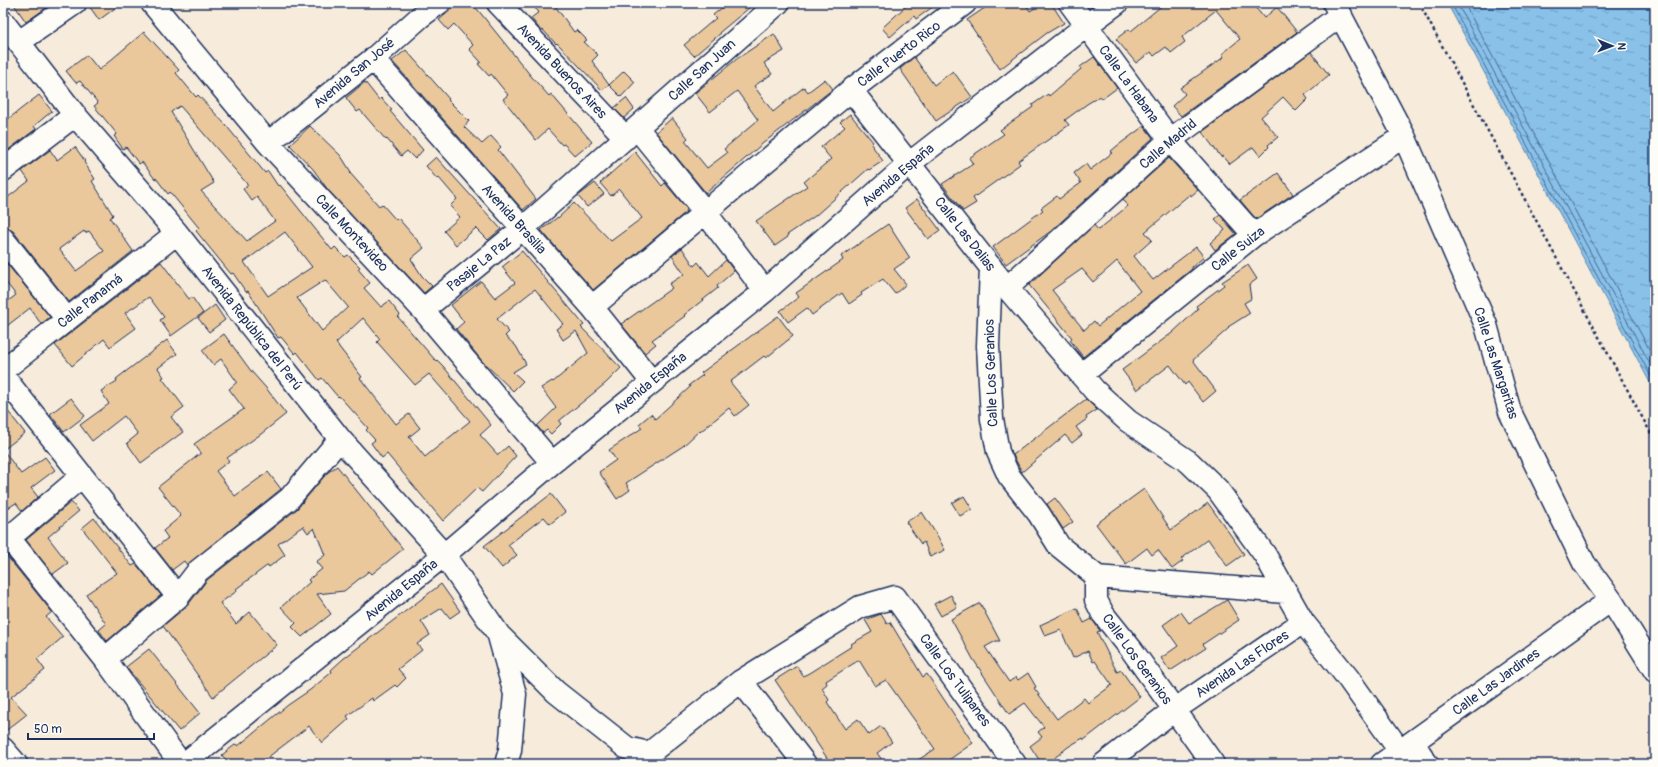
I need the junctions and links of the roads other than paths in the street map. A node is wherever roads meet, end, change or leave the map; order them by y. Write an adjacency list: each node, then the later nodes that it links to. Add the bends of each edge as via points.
1 (75, 3): 12 (street)
2 (152, 3): 19 (street, Calle Montevideo)
3 (439, 3): 13 (street, Avenida San José)
4 (498, 3): 16 (street, Avenida Buenos Aires)
5 (778, 3): 16 (street, Calle San Juan)
6 (965, 3): 14 (street, Calle Puerto Rico)
7 (1070, 3): 11 (street, Calle La Habana)
8 (1117, 3): 11 (street, Avenida España)
9 (1337, 9): 17 (street, Calle Las Margaritas); 18 (street, Calle Madrid)
10 (3, 22): 12 (street, Avenida República del Perú)
11 (1086, 26): 18 (street, Calle La Habana); 20 (street, Avenida España)
12 (19, 42): 15 (street, Avenida República del Perú)
13 (373, 59): 19 (street, Avenida San José); 23 (street, Avenida Brasilia)
14 (851, 90): 20 (street, Calle Las Dalias); 22 (street, Calle Puerto Rico)
15 (75, 115): 21 (street); 24 (street, Avenida República del Perú)
16 (631, 133): 22 (street, Avenida Buenos Aires); 23 (street, Pasaje La Paz)
17 (1404, 136): 25 (street, Calle Suiza); 45 (street, Calle Las Margaritas, via 1486,325 1510,412 1584,564)
18 (1170, 140): 25 (street, Calle La Habana); 28 (street, Calle Madrid)
19 (268, 143): 31 (street, Calle Montevideo)
20 (910, 163): 27 (street, Calle Las Dalias); 29 (street, Avenida España)
21 (3, 170)
22 (705, 212): 29 (street, Avenida Buenos Aires); 30 (street, Calle Puerto Rico)
23 (522, 229): 30 (street, Avenida Brasilia); 31 (street, Pasaje La Paz)
24 (177, 233): 32 (street, Calle Panamá); 37 (street, Avenida República del Perú)
25 (1254, 235): 34 (street, Calle Suiza)
26 (3, 239): 32 (street)
27 (991, 267): 28 (street, Calle Las Dalias); 42 (street, Calle Los Geranios, via 988,346 992,419 998,452 1009,476 1039,514 1059,546)
28 (1007, 288): 34 (street, Calle Las Dalias)
29 (765, 291): 36 (street, Avenida España)
30 (592, 307): 36 (street, Avenida Brasilia)
31 (423, 310): 38 (street, Calle Montevideo)
32 (68, 319): 33 (street, Calle Panamá)
33 (3, 370)
34 (1081, 375): 43 (street, Calle Las Dalias, via 1128,421 1173,450 1218,490 1265,555)
35 (3, 376): 39 (street)
36 (652, 382): 38 (street, Avenida España)
37 (340, 439): 41 (street, Avenida República del Perú); 44 (street, via 289,499 198,572)
38 (552, 463): 41 (street, Avenida España)
39 (82, 476): 40 (street); 44 (street)
40 (6, 540): 48 (street)
41 (444, 555): 47 (street, Avenida República del Perú); 57 (street, Avenida España)
42 (1096, 577): 43 (street); 51 (street, Calle Los Geranios, via 1096,600 1103,614)
43 (1286, 592): 46 (street, Calle Las Dalias)
44 (178, 597): 48 (street)
45 (1611, 600): 49 (street, Calle Las Margaritas); 52 (street, Calle Las Jardines)
46 (1303, 622): 51 (street, Avenida Las Flores); 52 (street, Calle Las Dalias)
47 (499, 635): 54 (street, via 556,692); 58 (street, via 515,694 510,750)
48 (105, 659): 56 (street)
49 (1655, 671)
50 (741, 681): 54 (street); 59 (street); 60 (street, Calle Los Tulipanes, via 860,607 895,597)
51 (1174, 710): 61 (street, Avenida Las Flores); 62 (street, Calle Los Geranios)
52 (1406, 747): 63 (street, Calle Las Jardines); 64 (street)
53 (3, 748): 55 (street)
54 (642, 759)
55 (16, 764)
56 (181, 764)
57 (184, 764)
58 (506, 764)
59 (805, 764)
60 (1015, 764)
61 (1104, 764)
62 (1213, 764)
63 (1382, 764)
64 (1427, 764)

